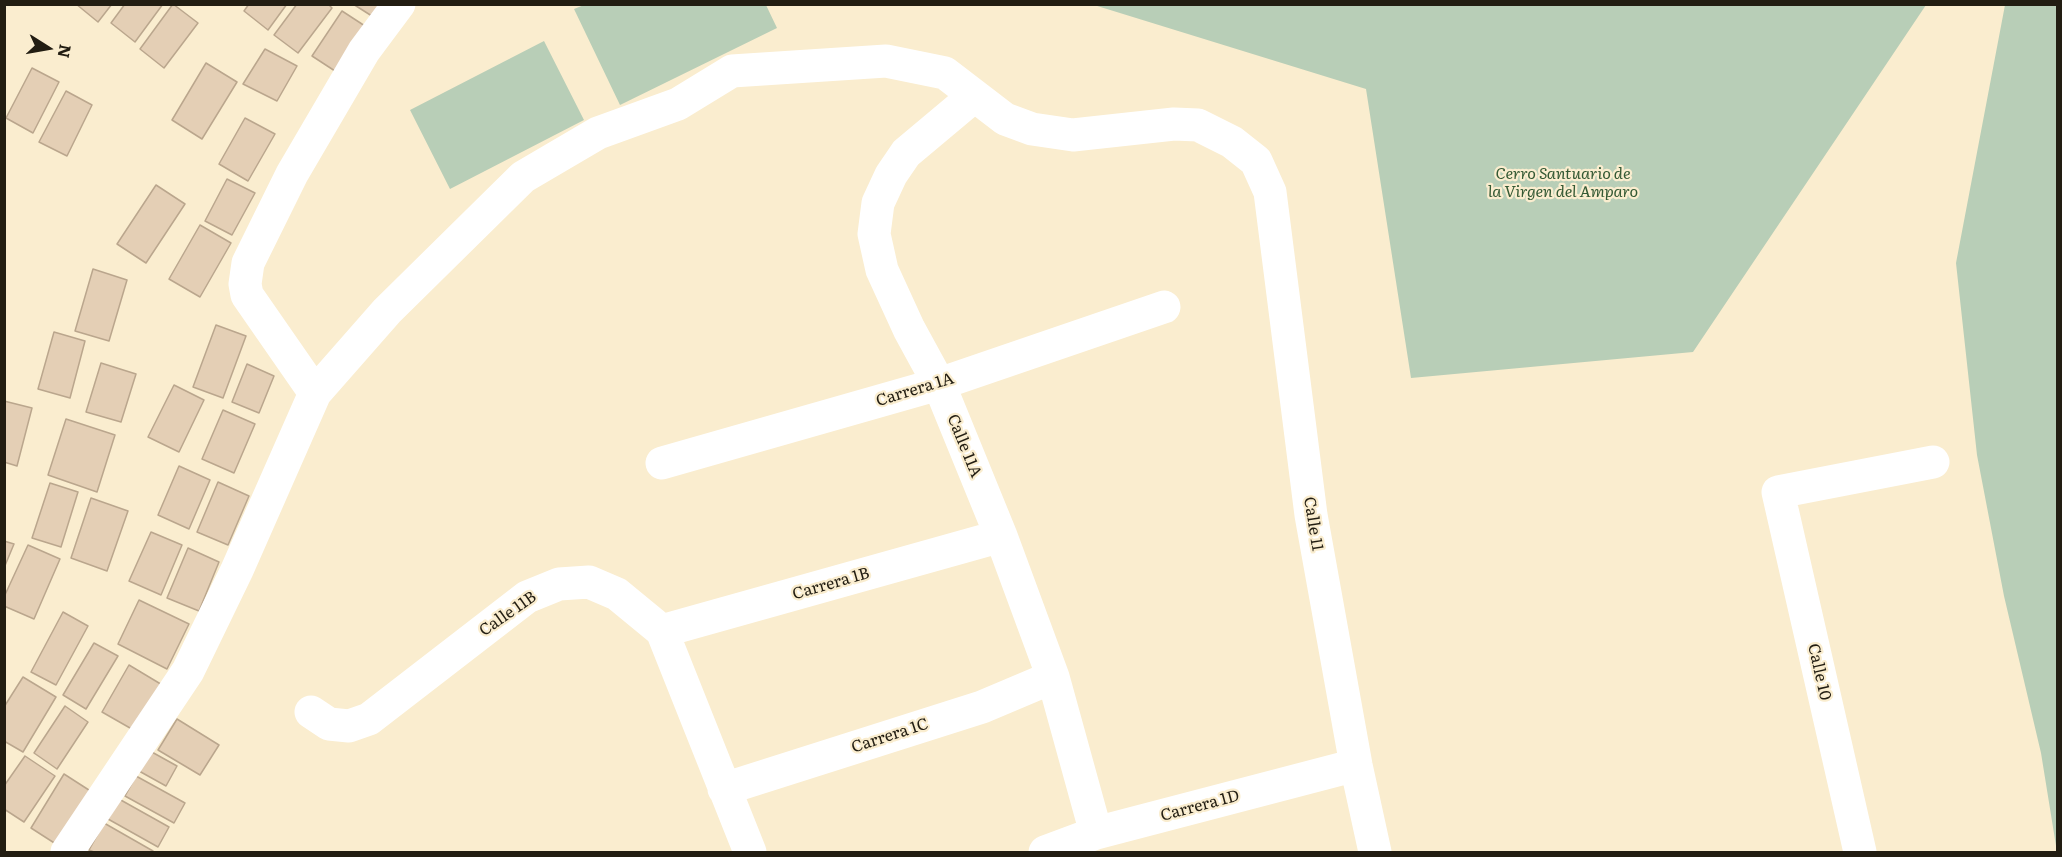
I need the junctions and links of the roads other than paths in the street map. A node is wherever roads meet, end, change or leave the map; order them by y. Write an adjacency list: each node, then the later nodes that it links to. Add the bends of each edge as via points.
1 (399, 4): 5 (street, via 364,51 292,174 248,263 247,295)
2 (974, 96): 4 (street, Calle 11A, via 906,153 878,203 874,234 882,270); 5 (street, Calle 11, via 945,73 886,61 732,71 678,104 598,133 523,177 387,311); 12 (street, Calle 11, via 1005,119 1032,129 1073,135 1198,125 1232,142 1256,161 1270,192 1311,515)
3 (1164, 307): 4 (street, Carrera 1A)
4 (939, 384): 7 (street, Carrera 1A); 8 (street, Calle 11A)
5 (315, 393): 15 (street, Calle 11, via 188,671)
6 (1934, 462): 19 (street, Calle 10, via 1778,492)
7 (662, 463)
8 (1001, 536): 9 (street, Carrera 1B); 10 (street, Calle 11A)
9 (662, 632): 11 (street, Calle 11B, via 617,594 590,582 559,584 527,597 369,718 349,726 329,724); 13 (street, Calle 11B)
10 (1053, 677): 13 (street, Carrera 1C, via 982,707); 14 (street, Calle 11A)
11 (311, 712)
12 (1356, 765): 14 (street, Carrera 1D); 18 (street, Calle 11)
13 (724, 789): 16 (street, Calle 11B)
14 (1096, 833): 17 (street, Carrera 1D)
15 (67, 852)
16 (750, 852)
17 (1045, 852)
18 (1375, 852)
19 (1860, 852)

